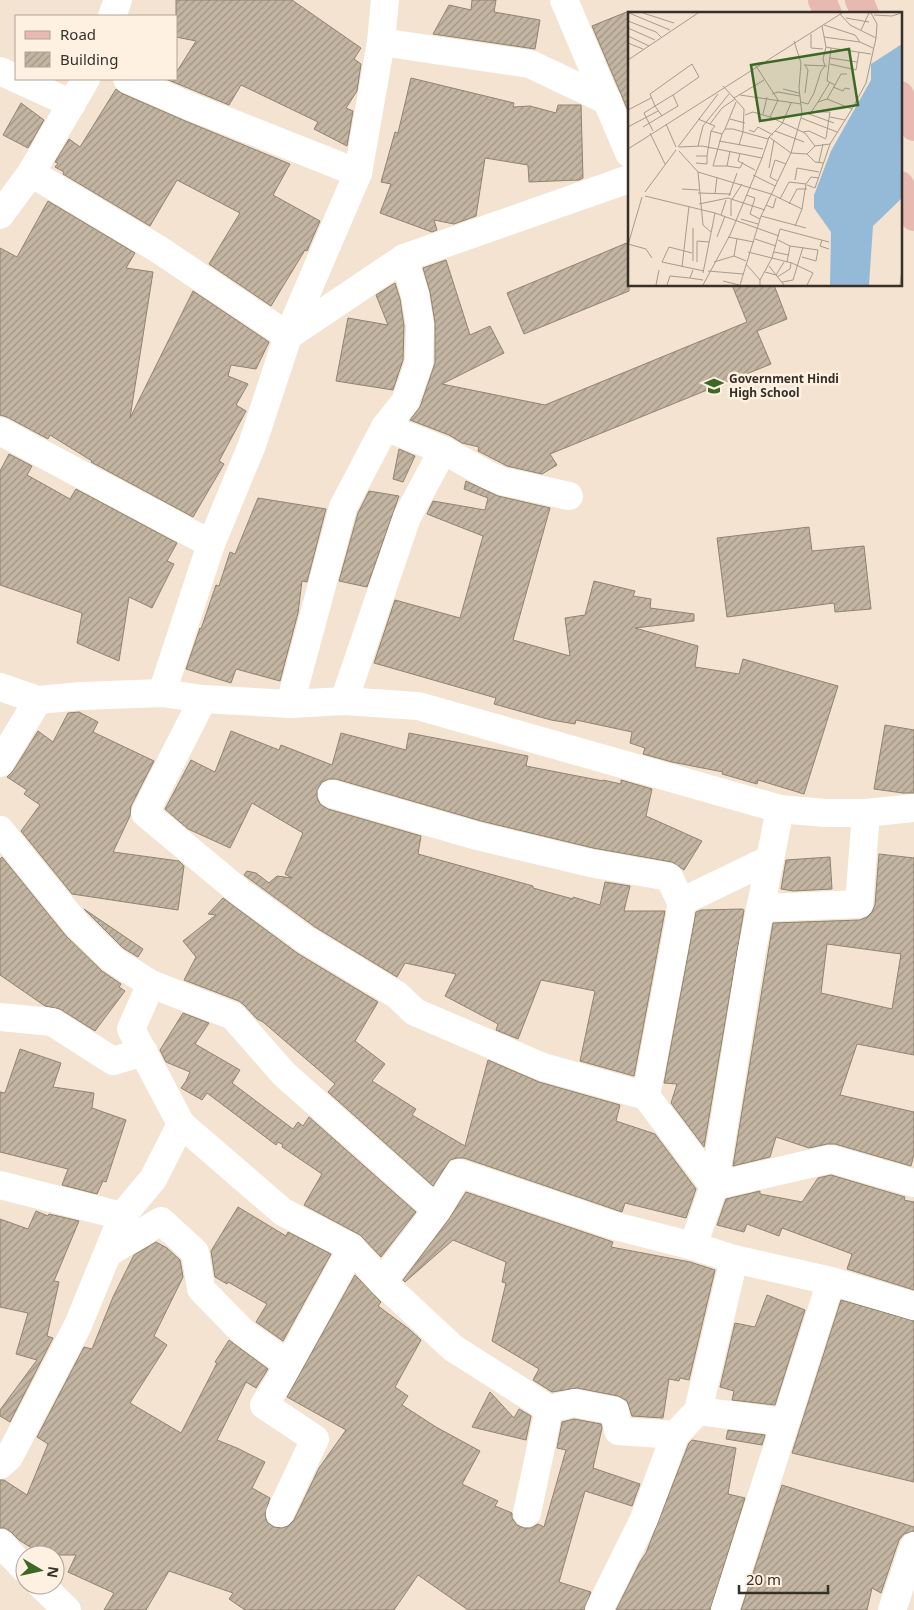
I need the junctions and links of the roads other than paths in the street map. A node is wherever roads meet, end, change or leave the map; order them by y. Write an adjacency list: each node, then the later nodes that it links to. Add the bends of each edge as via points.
1 (118, 0): 8 (street)
2 (385, 0): 9 (street)
3 (564, 0): 16 (street)
4 (822, 0): 6 (main road)
5 (859, 0): 7 (main road)
6 (827, 12)
7 (864, 12)
8 (112, 15)
9 (381, 42): 16 (street, via 530,64); 21 (street)
10 (0, 71): 11 (street)
11 (15, 78)
12 (20, 80): 17 (street)
13 (85, 80): 17 (street)
14 (129, 80): 21 (street)
15 (902, 100): 18 (main road)
16 (608, 101): 19 (street)
17 (72, 104): 20 (street)
18 (914, 128)
19 (628, 151)
20 (31, 173): 24 (street); 27 (street, via 158,249)
21 (358, 173): 27 (street)
22 (628, 179): 26 (street)
23 (902, 190): 25 (main road)
24 (0, 215)
25 (914, 217)
26 (404, 258): 27 (street); 28 (street, via 420,325 419,363 404,402)
27 (288, 336): 32 (street, via 252,444)
28 (385, 427): 30 (street); 38 (street, via 343,507)
29 (0, 431): 32 (street)
30 (442, 450): 31 (street, via 502,481); 37 (street, via 407,517)
31 (569, 496)
32 (211, 544): 34 (street)
33 (0, 687): 36 (street)
34 (162, 693): 35 (street); 36 (street)
35 (203, 699): 38 (street); 51 (street, via 145,813 240,892 306,940 397,995 415,1012 543,1067)
36 (38, 700): 39 (street)
37 (344, 701): 38 (street); 42 (street, via 418,706)
38 (290, 704)
39 (0, 763)
40 (332, 794): 46 (street, via 478,836 590,863 669,877)
41 (914, 808): 43 (street)
42 (780, 809): 43 (street); 45 (street)
43 (866, 813): 47 (street, via 859,904)
44 (5, 849): 48 (street, via 112,960)
45 (770, 859): 46 (street); 47 (street)
46 (681, 902): 51 (street)
47 (760, 908): 55 (street)
48 (151, 984): 50 (street, via 131,1029); 56 (street, via 233,1016 284,1074)
49 (0, 1017): 50 (street, via 52,1022 113,1061)
50 (144, 1052): 52 (street)
51 (646, 1096): 55 (street)
52 (181, 1124): 57 (street, via 153,1179); 59 (street, via 283,1212)
53 (914, 1183): 55 (street, via 830,1159)
54 (0, 1185): 57 (street)
55 (714, 1186): 58 (street)
56 (437, 1210): 58 (street, via 459,1173 615,1226); 62 (street)
57 (122, 1216): 60 (street)
58 (693, 1246): 61 (street)
59 (352, 1248): 62 (street); 65 (street)
60 (108, 1253): 65 (street, via 161,1221 194,1252 200,1290 243,1332); 70 (street, via 78,1324 8,1457)
61 (734, 1259): 63 (street); 67 (street)
62 (382, 1282): 66 (street, via 453,1348)
63 (831, 1282): 64 (street); 68 (street)
64 (914, 1306)
65 (288, 1364): 72 (street, via 264,1405 315,1439)
66 (549, 1409): 69 (street, via 574,1403 615,1410 618,1431); 71 (street)
67 (698, 1411): 68 (street); 69 (street)
68 (785, 1422): 79 (street)
69 (675, 1436): 78 (street, via 644,1519)
70 (0, 1465)
71 (527, 1512)
72 (280, 1513)
73 (0, 1544): 75 (street)
74 (914, 1546): 80 (street)
75 (15, 1559)
76 (51, 1595): 77 (street)
77 (67, 1610)
78 (599, 1610)
79 (725, 1610)
80 (892, 1610)

